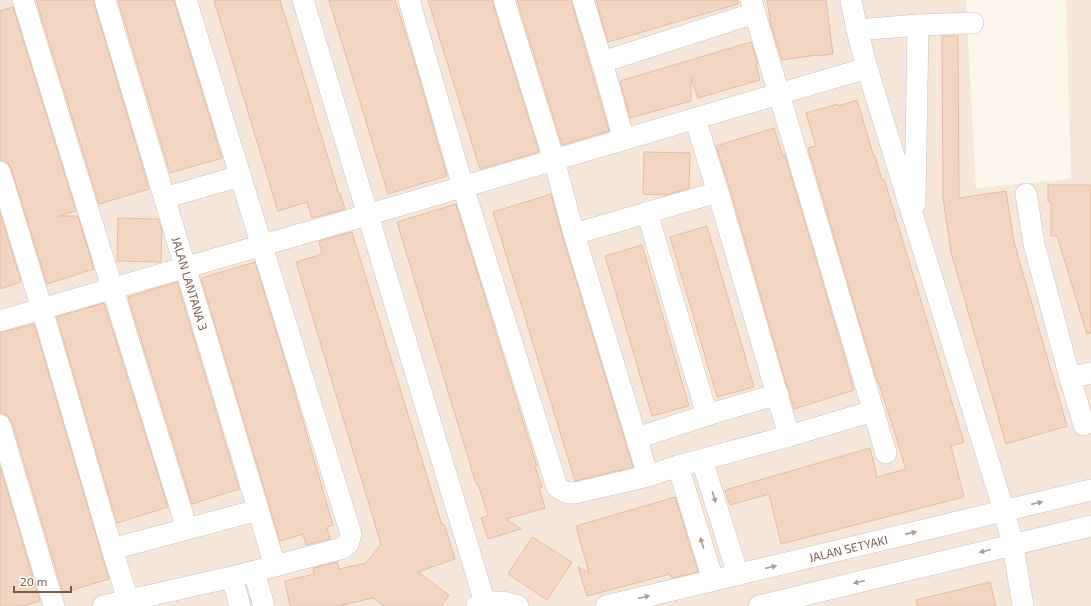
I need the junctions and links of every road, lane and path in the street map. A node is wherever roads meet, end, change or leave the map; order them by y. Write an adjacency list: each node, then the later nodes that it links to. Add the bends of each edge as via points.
1 (23, 0): 31 (street)
2 (105, 0): 24 (street, JALAN LANTANA 3)
3 (186, 0): 20 (street)
4 (303, 0): 26 (street)
5 (409, 0): 21 (street)
6 (504, 0): 18 (street)
7 (583, 0): 13 (street)
8 (851, 0): 12 (street)
9 (753, 7): 13 (street); 15 (street)
10 (973, 23): 11 (street)
11 (918, 25): 12 (street); 27 (street)
12 (857, 30): 14 (street)
13 (602, 62): 17 (street)
14 (867, 68): 15 (street); 27 (street)
15 (779, 94): 16 (street); 37 (street)
16 (695, 119): 17 (street); 22 (street)
17 (624, 140): 18 (street)
18 (554, 160): 21 (street); 28 (street)
19 (0, 172): 32 (street)
20 (240, 176): 24 (street); 29 (street)
21 (463, 187): 26 (street); 46 (street, via 557,487 563,492 575,493)
22 (718, 192): 25 (street); 36 (street)
23 (1026, 194): 35 (street, via 1034,244)
24 (164, 198): 30 (street, JALAN LANTANA 3)
25 (647, 212): 28 (street); 38 (street)
26 (367, 216): 29 (street); 60 (street)
27 (915, 224): 49 (street)
28 (574, 234): 42 (street)
29 (263, 246): 30 (street); 54 (street, via 351,534 348,544 343,548)
30 (186, 268): 31 (street); 48 (street, JALAN LANTANA 3)
31 (112, 289): 32 (street); 51 (street)
32 (42, 310): 33 (street); 53 (street)
33 (0, 322)
34 (1091, 373): 35 (street)
35 (1070, 378): 40 (street)
36 (778, 394): 38 (street); 41 (street)
37 (873, 412): 41 (street); 43 (street)
38 (707, 415): 42 (street)
39 (0, 425): 61 (street)
40 (1084, 425)
41 (789, 436): 44 (street)
42 (637, 438): 46 (street)
43 (886, 453)
44 (702, 460): 45 (street); 56 (street, one-way to 56)
45 (678, 466): 46 (street); 58 (street, one-way to 45)
46 (648, 476)
47 (1091, 490): 49 (street, JALAN SETYAKI, one-way to 47)
48 (258, 510): 51 (street); 54 (street, JALAN LANTANA 3)
49 (1004, 511): 52 (street); 56 (street, JALAN SETYAKI, one-way to 49)
50 (1091, 526): 52 (street)
51 (187, 529): 53 (street)
52 (1013, 545): 67 (street, one-way to 67); 68 (street)
53 (112, 549): 59 (street)
54 (275, 566): 55 (street)
55 (254, 572): 57 (street); 64 (street)
56 (738, 575): 58 (street, JALAN SETYAKI)
57 (232, 577): 59 (street); 63 (street)
58 (713, 580): 66 (street, JALAN SETYAKI, one-way to 58)
59 (128, 600): 62 (street)
60 (481, 604): 65 (street, via 497,601)
61 (54, 606)
62 (103, 606)
63 (240, 606)
64 (264, 606)
65 (518, 606)
66 (606, 606)
67 (758, 606)
68 (1023, 606)

